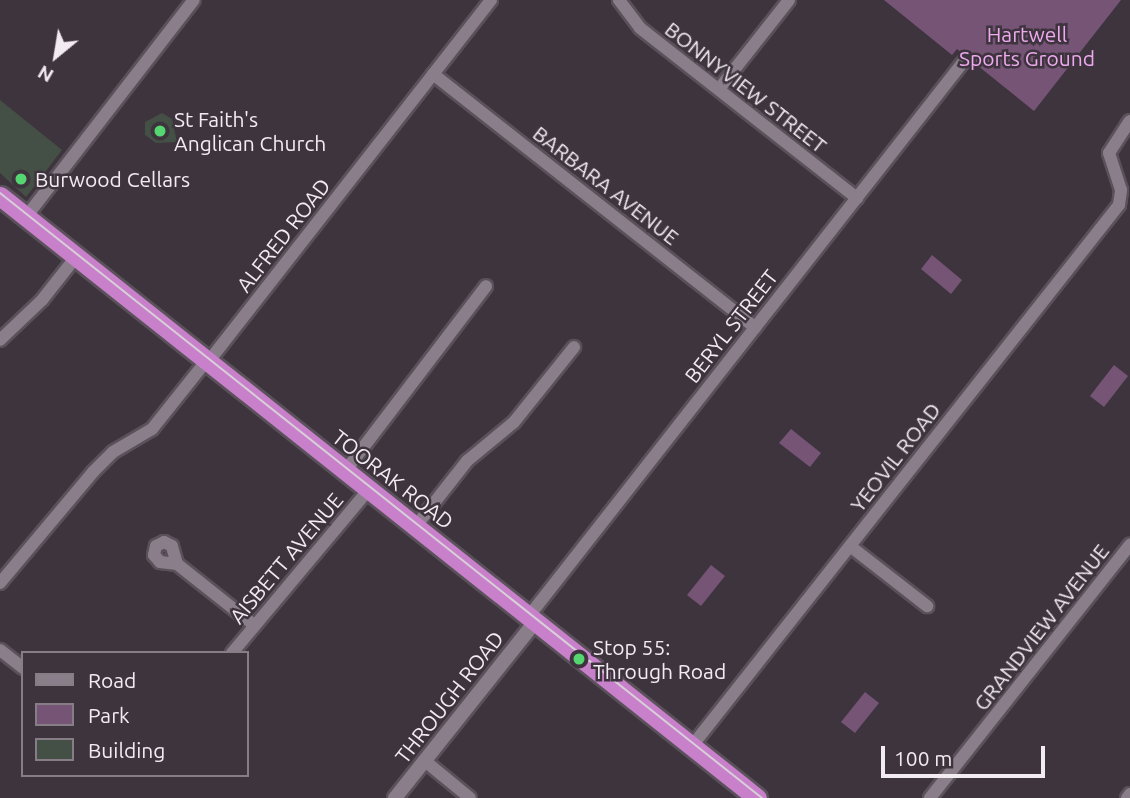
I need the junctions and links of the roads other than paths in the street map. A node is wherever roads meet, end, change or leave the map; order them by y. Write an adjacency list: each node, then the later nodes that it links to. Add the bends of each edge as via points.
1 (194, 0): 12 (street)
2 (491, 0): 6 (street, ALFRED ROAD)
3 (619, 0): 7 (street, BONNYVIEW STREET, via 640,28)
4 (789, 0): 7 (street)
5 (964, 61): 11 (street, BERYL STREET)
6 (433, 74): 15 (street, BARBARA AVENUE); 18 (street, ALFRED ROAD)
7 (719, 89): 11 (street, BONNYVIEW STREET)
8 (1130, 121): 9 (street, via 1109,153)
9 (1125, 190): 23 (street, YEOVIL ROAD, via 1117,209)
10 (0, 196): 12 (highway, TOORAK ROAD)
11 (857, 198): 15 (street, BERYL STREET)
12 (26, 217): 13 (highway, TOORAK ROAD)
13 (76, 257): 16 (street, via 51,291); 18 (highway, TOORAK ROAD)
14 (486, 286): 19 (street)
15 (755, 327): 27 (street, BERYL STREET)
16 (0, 340)
17 (574, 347): 21 (street, via 514,422 467,461)
18 (208, 361): 19 (highway, TOORAK ROAD); 25 (street, ALFRED ROAD, via 152,429 113,452 93,471)
19 (346, 470): 20 (highway, TOORAK ROAD)
20 (369, 489): 21 (highway, TOORAK ROAD); 28 (street, AISBETT AVENUE)
21 (416, 526): 27 (highway, TOORAK ROAD)
22 (1130, 545): 37 (street, GRANDVIEW AVENUE)
23 (850, 546): 26 (street); 32 (street, YEOVIL ROAD)
24 (177, 564): 28 (street)
25 (0, 583)
26 (927, 606)
27 (533, 619): 32 (highway, TOORAK ROAD); 33 (street, THROUGH ROAD)
28 (254, 625): 30 (street, AISBETT AVENUE)
29 (0, 650): 31 (street)
30 (234, 651)
31 (21, 666)
32 (692, 746): 36 (highway, TOORAK ROAD)
33 (425, 761): 34 (street, THROUGH ROAD); 35 (street)
34 (395, 798)
35 (470, 798)
36 (757, 798)
37 (930, 798)

